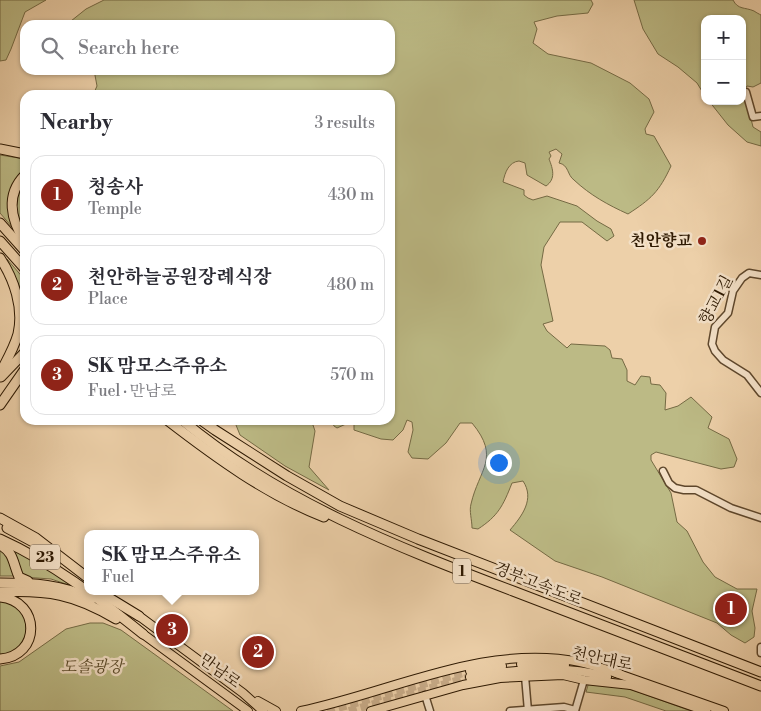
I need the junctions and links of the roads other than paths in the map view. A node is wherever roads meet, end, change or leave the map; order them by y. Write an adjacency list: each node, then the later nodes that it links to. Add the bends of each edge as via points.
1 (746, 92): 2 (street, via 753,118)
2 (761, 116)
3 (0, 149): 4 (highway)
4 (20, 153)
5 (20, 182): 7 (highway, via 11,203)
6 (0, 223): 9 (highway)
7 (20, 232)
8 (0, 241): 11 (highway)
9 (20, 245)
10 (0, 258): 14 (highway, via 12,282 20,318 15,342)
11 (20, 263)
12 (761, 275): 19 (street, 향교1길, via 749,273 742,278 731,295 728,313 715,327 711,340 723,360 747,375)
13 (20, 357): 16 (highway)
14 (0, 374)
15 (20, 376): 18 (highway)
16 (0, 379)
17 (20, 383): 18 (highway)
18 (9, 391): 20 (highway)
19 (761, 393)
20 (0, 406)
21 (174, 425): 31 (highway, via 233,468 272,491 315,514)
22 (188, 425): 31 (highway, 경부고속도로 / 1, via 207,441 280,487 335,518)
23 (208, 425): 48 (highway, 경부고속도로 / 1, via 340,506)
24 (663, 472): 26 (street, via 676,488 696,490 731,508)
25 (0, 518): 32 (highway, via 36,538)
26 (761, 518)
27 (0, 524): 32 (highway)
28 (0, 532): 34 (highway, 23)
29 (0, 539): 37 (highway, 만남로 / 23)
30 (0, 545): 36 (highway, via 10,552 20,578)
31 (413, 553): 55 (highway, 경부고속도로 / 1)
32 (76, 569): 33 (highway)
33 (84, 575)
34 (84, 581)
35 (0, 583): 36 (highway)
36 (50, 585): 44 (highway, via 90,598)
37 (84, 589)
38 (0, 592): 44 (highway, via 36,591 64,595 99,609)
39 (92, 595): 44 (highway, 만남로 / 23)
40 (105, 595): 43 (highway, 만남로)
41 (111, 595): 43 (highway)
42 (0, 597): 47 (highway, via 22,606 29,616 31,628 24,649 10,658)
43 (139, 616): 56 (main road, 만남로)
44 (143, 634): 58 (main road, 만남로)
45 (761, 647): 46 (street)
46 (761, 653)
47 (0, 659)
48 (761, 672)
49 (620, 674): 52 (main road, via 580,662 534,658 452,669); 53 (main road, 천안대로, via 542,664 511,665 470,674 558,670 602,676); 73 (main road, 천안대로)
50 (525, 676): 51 (main road, via 563,675); 54 (main road); 61 (street)
51 (584, 680): 53 (main road); 62 (street)
52 (399, 684): 54 (main road, via 462,672 466,677); 59 (main road)
53 (631, 685): 72 (main road, 천안대로)
54 (460, 686): 57 (main road)
55 (761, 686)
56 (243, 693): 65 (main road, 만남로); 66 (main road)
57 (425, 695): 69 (main road); 70 (street)
58 (232, 699): 63 (main road); 64 (main road, 만남로)
59 (326, 708): 67 (main road); 68 (main road)
60 (563, 709): 61 (street); 62 (street)
61 (529, 710): 71 (street)
62 (575, 710)
63 (240, 711)
64 (248, 711)
65 (263, 711)
66 (276, 711)
67 (301, 711)
68 (310, 711)
69 (371, 711)
70 (430, 711)
71 (510, 711)
72 (706, 711)
73 (724, 711)

